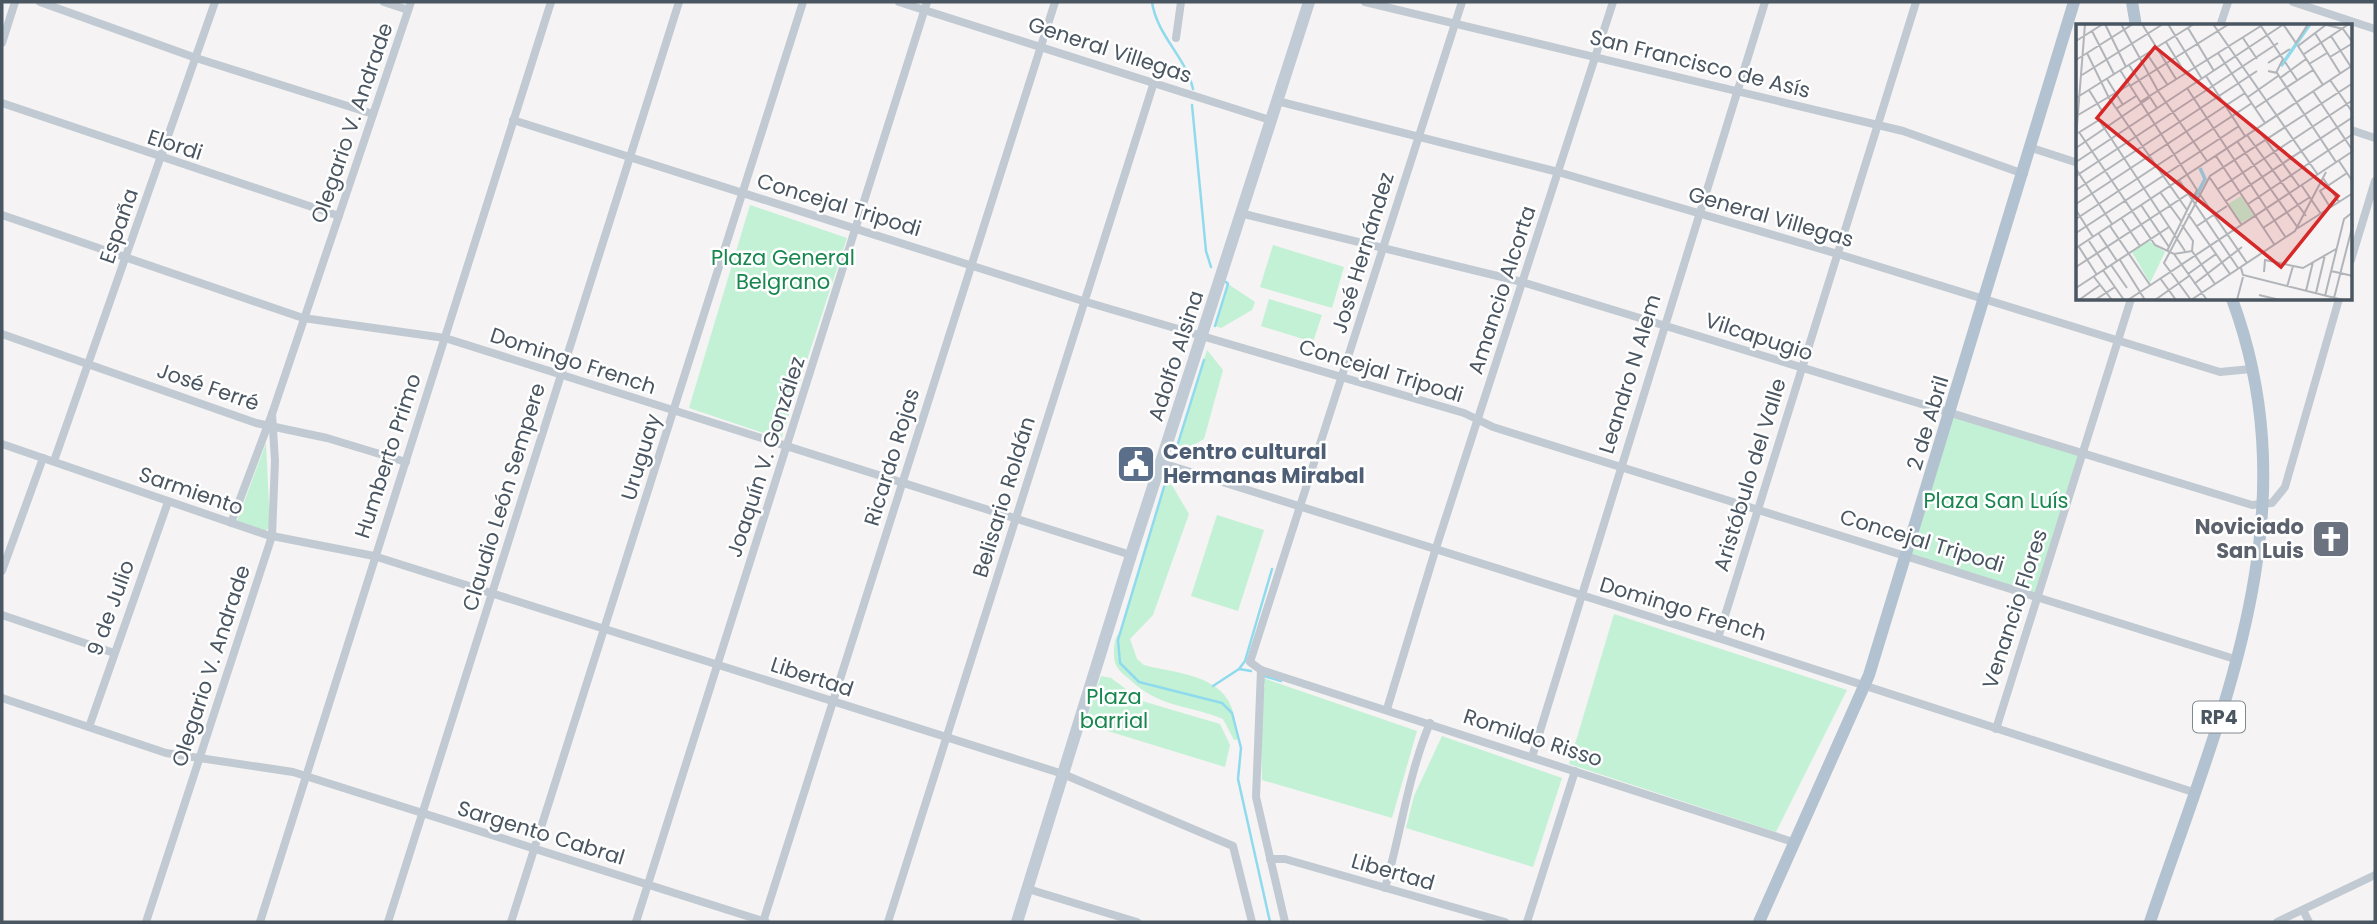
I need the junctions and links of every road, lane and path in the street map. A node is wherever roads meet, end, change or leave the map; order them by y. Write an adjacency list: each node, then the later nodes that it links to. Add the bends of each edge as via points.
1 (15, 2): 28 (street)
2 (40, 2): 31 (street)
3 (215, 2): 31 (street, España)
4 (384, 2): 21 (street)
5 (551, 2): 37 (street, Humberto Primo)
6 (679, 2): 44 (street, Claudio León Sempere)
7 (803, 2): 50 (street, Uruguay)
8 (899, 2): 22 (street, General Villegas)
9 (1055, 2): 29 (street, Ricardo Rojas)
10 (1181, 2): 27 (street)
11 (1309, 2): 34 (street, Adolfo Alsina)
12 (1364, 2): 23 (street, San Francisco de Asís)
13 (1462, 2): 23 (street, José Hernández)
14 (1613, 2): 30 (street, Amancio Alcorta)
15 (1765, 2): 33 (street, Leandro N Alem)
16 (1916, 2): 39 (street, Aristóbulo del Valle)
17 (2074, 2): 43 (main road, 2 de Abril)
18 (2132, 2): 24 (main road)
19 (2228, 2): 25 (street)
20 (2293, 2): 26 (street)
21 (410, 6): 36 (street, Olegario V. Andrade)
22 (926, 6): 29 (street, General Villegas); 55 (street, Joaquín V. González)
23 (1455, 24): 30 (street, San Francisco de Asís); 41 (street, José Hernández)
24 (2136, 24)
25 (2221, 24)
26 (2375, 29)
27 (1176, 38)
28 (2, 43)
29 (1041, 45): 32 (street, General Villegas); 60 (street, Ricardo Rojas)
30 (1595, 56): 33 (street, San Francisco de Asís); 47 (street, Amancio Alcorta)
31 (196, 58): 36 (street); 45 (street, España)
32 (1154, 82): 38 (street, General Villegas); 63 (street, Belisario Roldán)
33 (1738, 90): 39 (street, San Francisco de Asís); 52 (street, Leandro N Alem)
34 (1277, 101): 38 (street, Adolfo Alsina); 41 (street, General Villegas)
35 (2, 103): 45 (street, Elordi)
36 (373, 114): 54 (street, Olegario V. Andrade)
37 (513, 120): 44 (street, Concejal Tripodi); 71 (street, Humberto Primo)
38 (1270, 120): 51 (street, Adolfo Alsina)
39 (1876, 124): 48 (street, San Francisco de Asís); 57 (street, Aristóbulo del Valle)
40 (2352, 130): 42 (street)
41 (1418, 138): 47 (street, General Villegas); 56 (street, José Hernández)
42 (2375, 138)
43 (2032, 148): 46 (street); 48 (main road, 2 de Abril)
44 (631, 156): 50 (street, Concejal Tripodi); 76 (street, Claudio León Sempere)
45 (161, 159): 54 (street, Elordi); 59 (street, España)
46 (2076, 162)
47 (1558, 172): 52 (street, General Villegas); 61 (street, Amancio Alcorta)
48 (2024, 174): 62 (main road, 2 de Abril)
49 (2375, 181): 58 (street)
50 (744, 193): 55 (street, Concejal Tripodi); 78 (street, Uruguay)
51 (1240, 213): 56 (street, Vilcapugio); 70 (street, Adolfo Alsina)
52 (1699, 214): 57 (street, General Villegas); 68 (street, Leandro N Alem)
53 (2, 215): 59 (street, Domingo French)
54 (339, 216): 67 (street, Olegario V. Andrade)
55 (857, 228): 60 (street, Concejal Tripodi); 83 (street, Joaquín V. González)
56 (1382, 248): 61 (street, Vilcapugio); 77 (street, José Hernández)
57 (1838, 254): 62 (street, General Villegas); 74 (street, Aristóbulo del Valle)
58 (2352, 254)
59 (127, 258): 67 (street, Domingo French); 73 (street, España)
60 (971, 265): 63 (street, Concejal Tripodi); 90 (street, Ricardo Rojas)
61 (1522, 282): 68 (street, Vilcapugio); 80 (street, Amancio Alcorta)
62 (1986, 300): 72 (street, General Villegas); 79 (main road, 2 de Abril)
63 (1083, 301): 70 (street, Concejal Tripodi); 95 (street, Belisario Roldán)
64 (2130, 301): 72 (street, Venancio Flores)
65 (2233, 301): 75 (main road, RP4)
66 (2338, 301): 92 (street, via 2285,487 2280,497)
67 (303, 318): 71 (street, Domingo French); 81 (street, Olegario V. Andrade)
68 (1663, 325): 74 (street, Vilcapugio); 89 (street, Leandro N Alem)
69 (2, 334): 73 (street, José Ferré)
70 (1202, 337): 77 (street, Concejal Tripodi); 88 (street, Adolfo Alsina)
71 (445, 338): 76 (street, Domingo French); 87 (street, Humberto Primo)
72 (2119, 341): 75 (street, General Villegas, via 2220,372); 84 (street, Venancio Flores)
73 (90, 365): 81 (street, José Ferré); 86 (street, España)
74 (1800, 369): 79 (street, Vilcapugio); 93 (street, Aristóbulo del Valle)
75 (2251, 369): 92 (main road, RP4, via 2262,436)
76 (560, 376): 78 (street, Domingo French); 103 (street, Claudio León Sempere)
77 (1342, 377): 80 (street, Concejal Tripodi); 94 (street, José Hernández)
78 (674, 412): 83 (street, Domingo French); 107 (street, Uruguay)
79 (1951, 414): 84 (street, Vilcapugio); 99 (main road, 2 de Abril)
80 (1478, 420): 89 (street, Concejal Tripodi); 98 (street, Amancio Alcorta)
81 (271, 426): 87 (street, José Ferré); 96 (street, Olegario V. Andrade); 97 (street, Olegario V. Andrade)
82 (2, 444): 85 (street, Sarmiento)
83 (787, 449): 90 (street, Domingo French); 111 (street, Joaquín V. González)
84 (2083, 454): 92 (street, Vilcapugio); 105 (street, Venancio Flores)
85 (43, 458): 86 (street, Sarmiento); 102 (street)
86 (54, 461): 91 (street, Sarmiento)
87 (406, 462): 101 (street, Humberto Primo)
88 (1162, 463): 94 (street, Domingo French); 100 (street, Adolfo Alsina)
89 (1621, 466): 93 (street, Concejal Tripodi); 104 (street, Leandro N Alem)
90 (902, 484): 95 (street, Domingo French); 115 (street, Ricardo Rojas)
91 (169, 502): 96 (street, Sarmiento); 109 (street, 9 de Julio)
92 (2264, 506): 110 (main road, RP4, via 2254,596)
93 (1757, 508): 99 (street, Concejal Tripodi); 108 (street, Aristóbulo del Valle)
94 (1299, 509): 98 (street, Domingo French); 112 (street, José Hernández, via 1251,656 1252,666)
95 (1016, 520): 100 (street, Domingo French); 120 (street, Belisario Roldán)
96 (231, 523): 97 (street, Sarmiento)
97 (272, 536): 101 (street, Sarmiento); 122 (street, Olegario V. Andrade)
98 (1435, 551): 104 (street, Domingo French); 116 (street, Amancio Alcorta)
99 (1906, 554): 105 (street, Concejal Tripodi); 113 (main road, 2 de Abril)
100 (1131, 555): 124 (street, Adolfo Alsina)
101 (374, 556): 103 (street, Libertad); 125 (street, Humberto Primo)
102 (2, 571)
103 (492, 594): 107 (street, Libertad); 127 (street, Claudio León Sempere)
104 (1580, 595): 108 (street, Domingo French); 121 (street, Leandro N Alem)
105 (2038, 596): 110 (street, Concejal Tripodi); 119 (street, Venancio Flores)
106 (2, 615): 109 (street)
107 (605, 631): 111 (street, Libertad); 129 (street, Uruguay)
108 (1718, 638): 113 (street, Domingo French)
109 (114, 653): 118 (street, 9 de Julio)
110 (2238, 660): 126 (main road, RP4)
111 (718, 664): 115 (street, Libertad); 132 (street, Joaquín V. González)
112 (1261, 670): 116 (street, Romildo Risso); 130 (street, via 1256,797)
113 (1866, 685): 119 (street, Domingo French); 128 (main road, 2 de Abril)
114 (2, 698): 118 (street, Sargento Cabral)
115 (833, 703): 120 (street, Libertad); 141 (street, Ricardo Rojas)
116 (1387, 709): 117 (street, Romildo Risso)
117 (1430, 723): 121 (street, Romildo Risso); 133 (street, via 1416,755)
118 (89, 727): 122 (street, Sargento Cabral, via 166,753)
119 (1996, 729): 126 (street, Domingo French)
120 (948, 738): 124 (street, Libertad); 142 (street, Belisario Roldán)
121 (1532, 757): 123 (street, Romildo Risso)
122 (199, 758): 125 (street, Sargento Cabral); 136 (street, Olegario V. Andrade)
123 (1575, 771): 128 (street, Romildo Risso); 148 (street)
124 (1063, 774): 134 (street, Adolfo Alsina); 145 (street, Libertad, via 1233,846)
125 (306, 776): 127 (street, Sargento Cabral); 137 (street, Humberto Primo)
126 (2193, 792): 150 (main road, RP4)
127 (422, 814): 129 (street, Sargento Cabral); 138 (street, Claudio León Sempere)
128 (1793, 842): 149 (main road, 2 de Abril)
129 (534, 848): 132 (street, Sargento Cabral); 139 (street, Uruguay)
130 (1270, 859): 133 (street, Libertad, via 1285,859); 146 (street)
131 (2375, 875): 135 (street)
132 (648, 885): 140 (street, Joaquín V. González); 141 (street, Sargento Cabral)
133 (1385, 888): 147 (street, Libertad)
134 (1028, 889): 143 (street, Adolfo Alsina); 144 (street)
135 (2303, 910): 151 (street); 152 (street)
136 (146, 922)
137 (260, 922)
138 (388, 922)
139 (511, 922)
140 (636, 922)
141 (764, 922)
142 (888, 922)
143 (1017, 922)
144 (1136, 922)
145 (1252, 922)
146 (1284, 922)
147 (1505, 922)
148 (1527, 922)
149 (1759, 922)
150 (2150, 922)
151 (2277, 922)
152 (2309, 922)

